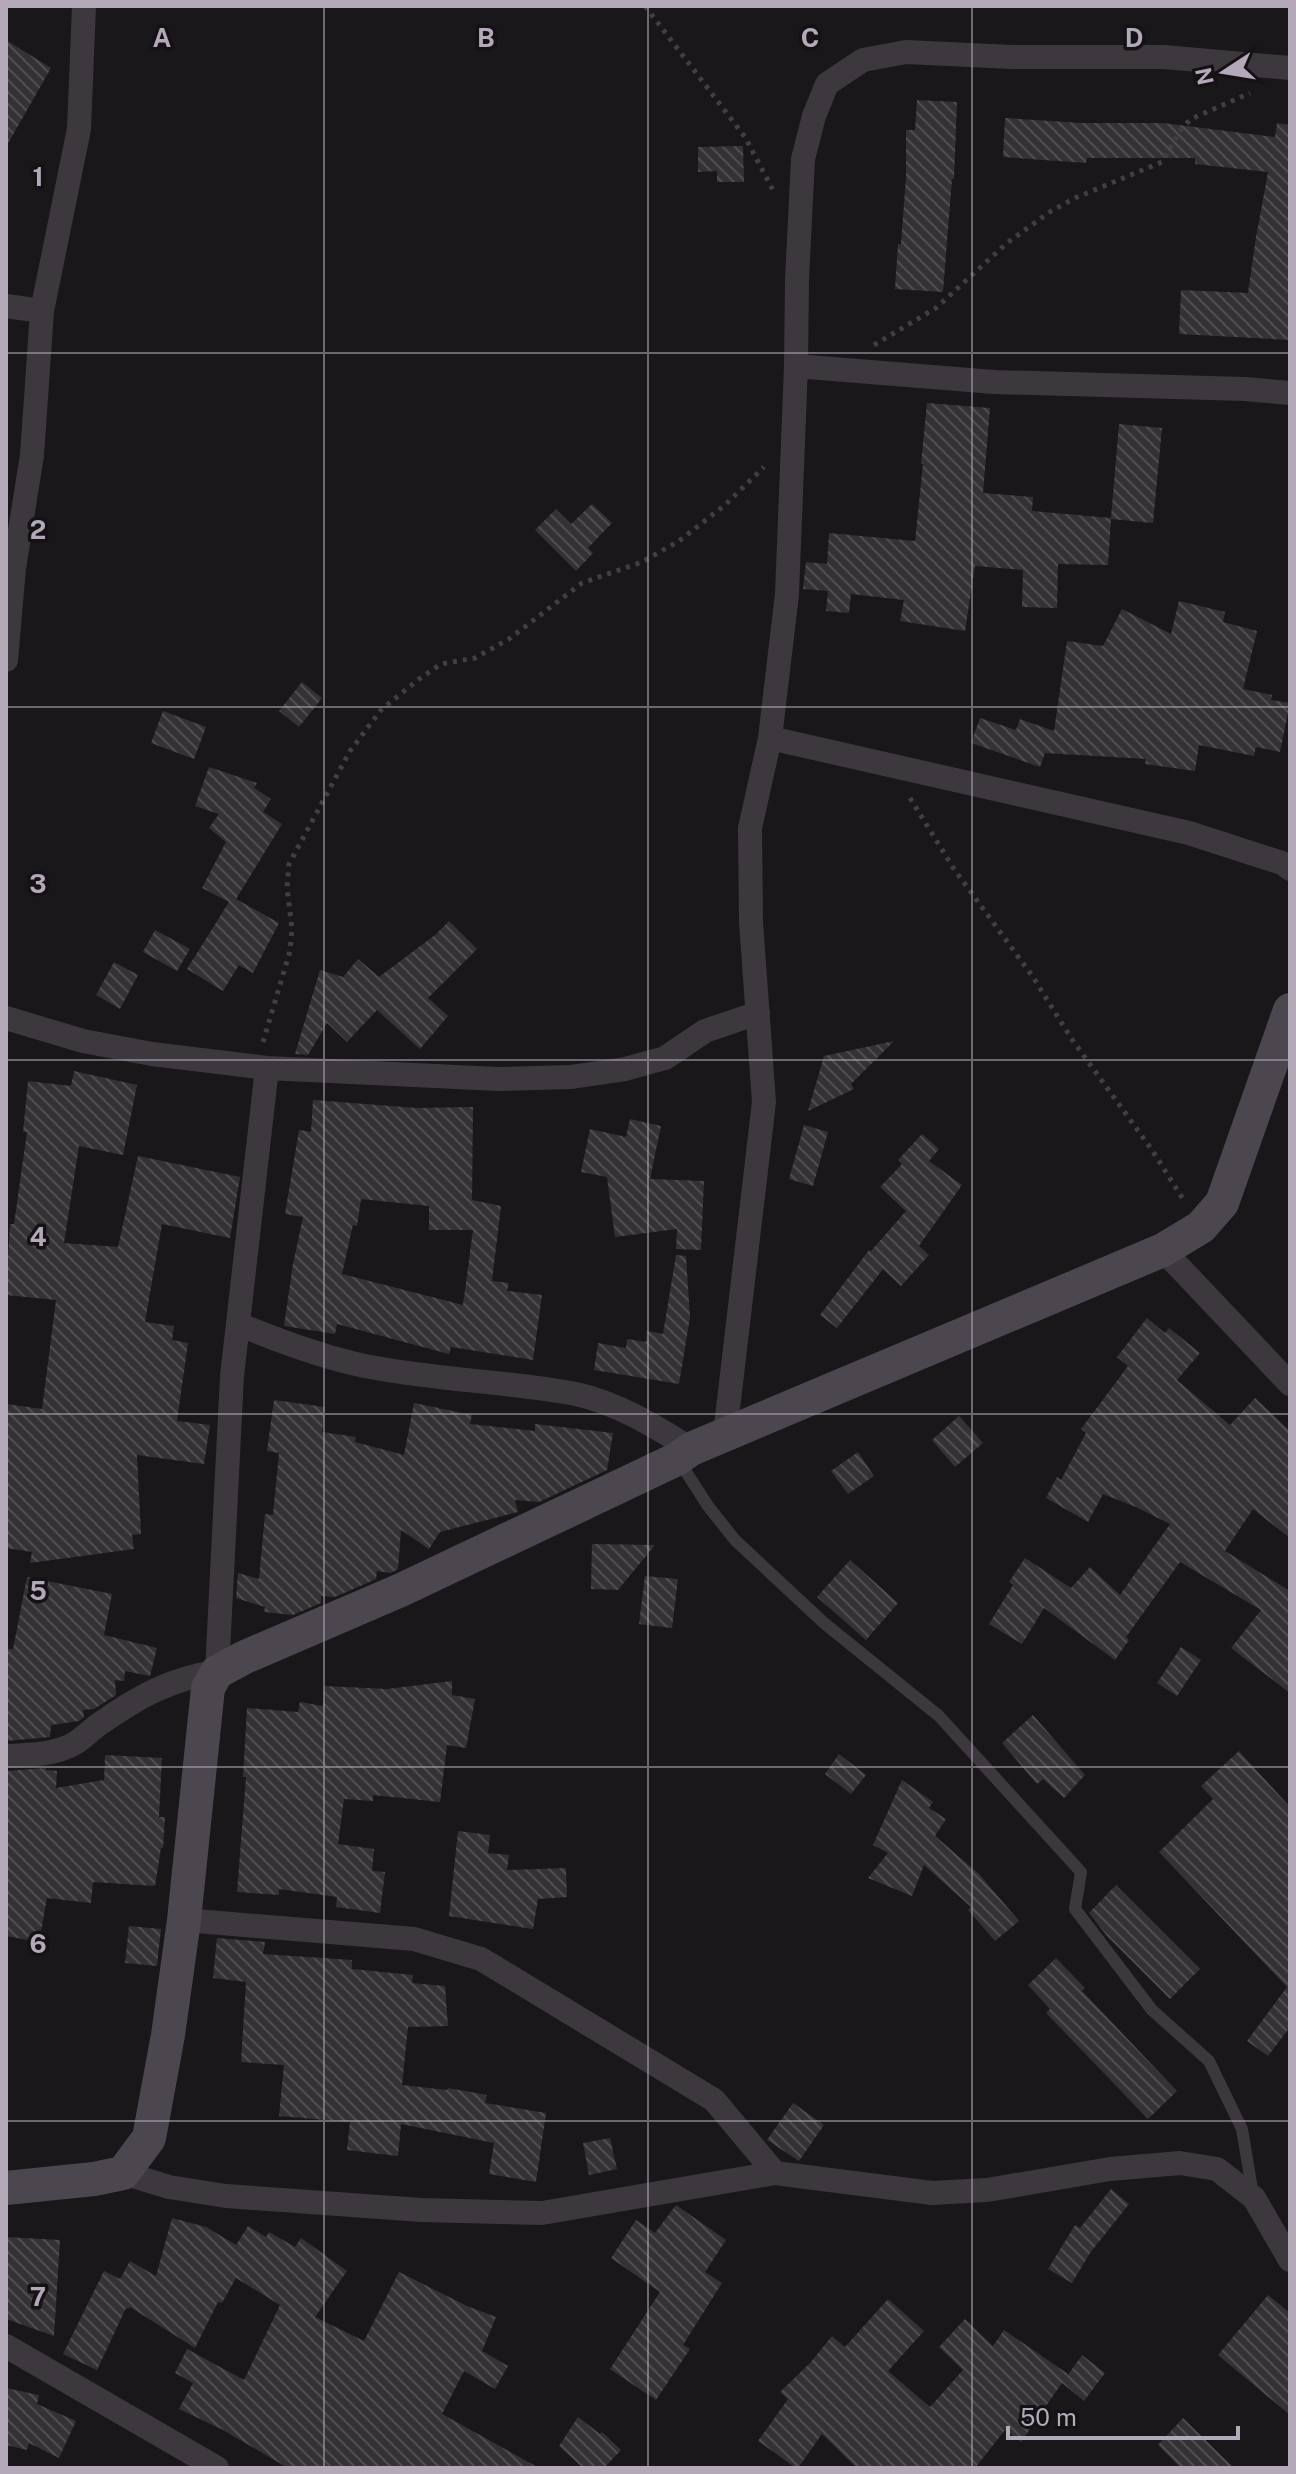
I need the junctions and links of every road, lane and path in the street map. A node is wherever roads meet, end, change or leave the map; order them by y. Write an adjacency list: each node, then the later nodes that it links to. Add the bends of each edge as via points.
1 (84, 6): 7 (street, via 79,129)
2 (645, 6): 5 (path, via 745,137)
3 (1290, 68): 8 (street, via 1164,57 921,52 863,60 827,84 803,159)
4 (1252, 92): 9 (path, via 1191,119 1162,162 1051,211 936,308)
5 (775, 193)
6 (6, 306): 7 (street)
7 (42, 311): 12 (street, via 32,455)
8 (796, 366): 9 (street); 11 (street)
9 (835, 369): 10 (street, via 994,382)
10 (1290, 393)
11 (791, 449): 14 (street, via 787,594); 20 (path, via 679,541 642,562 582,583 509,639 475,658 441,664 381,710 350,751 289,864 290,951)
12 (10, 568): 13 (street)
13 (6, 660)
14 (770, 738): 15 (street); 18 (street, via 750,828)
15 (867, 759): 16 (street, via 1189,833); 21 (path, via 904,788)
16 (1290, 869)
17 (1290, 1010): 21 (main road, via 1222,1203)
18 (758, 1013): 20 (street, via 705,1031 665,1058 570,1077 498,1079); 25 (street, via 764,1102)
19 (6, 1018): 20 (street, via 83,1041)
20 (261, 1067): 23 (street)
21 (1201, 1227): 22 (main road)
22 (1163, 1250): 24 (street); 25 (main road)
23 (238, 1324): 26 (street, via 297,1348 366,1366 578,1395 653,1424); 27 (street)
24 (1290, 1384)
25 (725, 1434): 26 (main road)
26 (684, 1454): 27 (main road); 33 (lane, via 708,1506 735,1540 824,1623 939,1716 1081,1872 1075,1909 1152,2010 1209,2061 1242,2129)
27 (217, 1672): 28 (street, via 166,1683 61,1750); 29 (main road, via 208,1688)
28 (6, 1756)
29 (184, 1920): 30 (main road, via 149,2138); 31 (street, via 414,1939 481,1959 714,2100)
30 (123, 2173): 31 (street, via 226,2196 542,2213); 32 (main road)
31 (775, 2173): 33 (street, via 932,2193 1180,2163 1217,2169)
32 (6, 2188)
33 (1254, 2198): 34 (street)
34 (1290, 2260)
35 (6, 2346): 36 (street)
36 (217, 2468)

